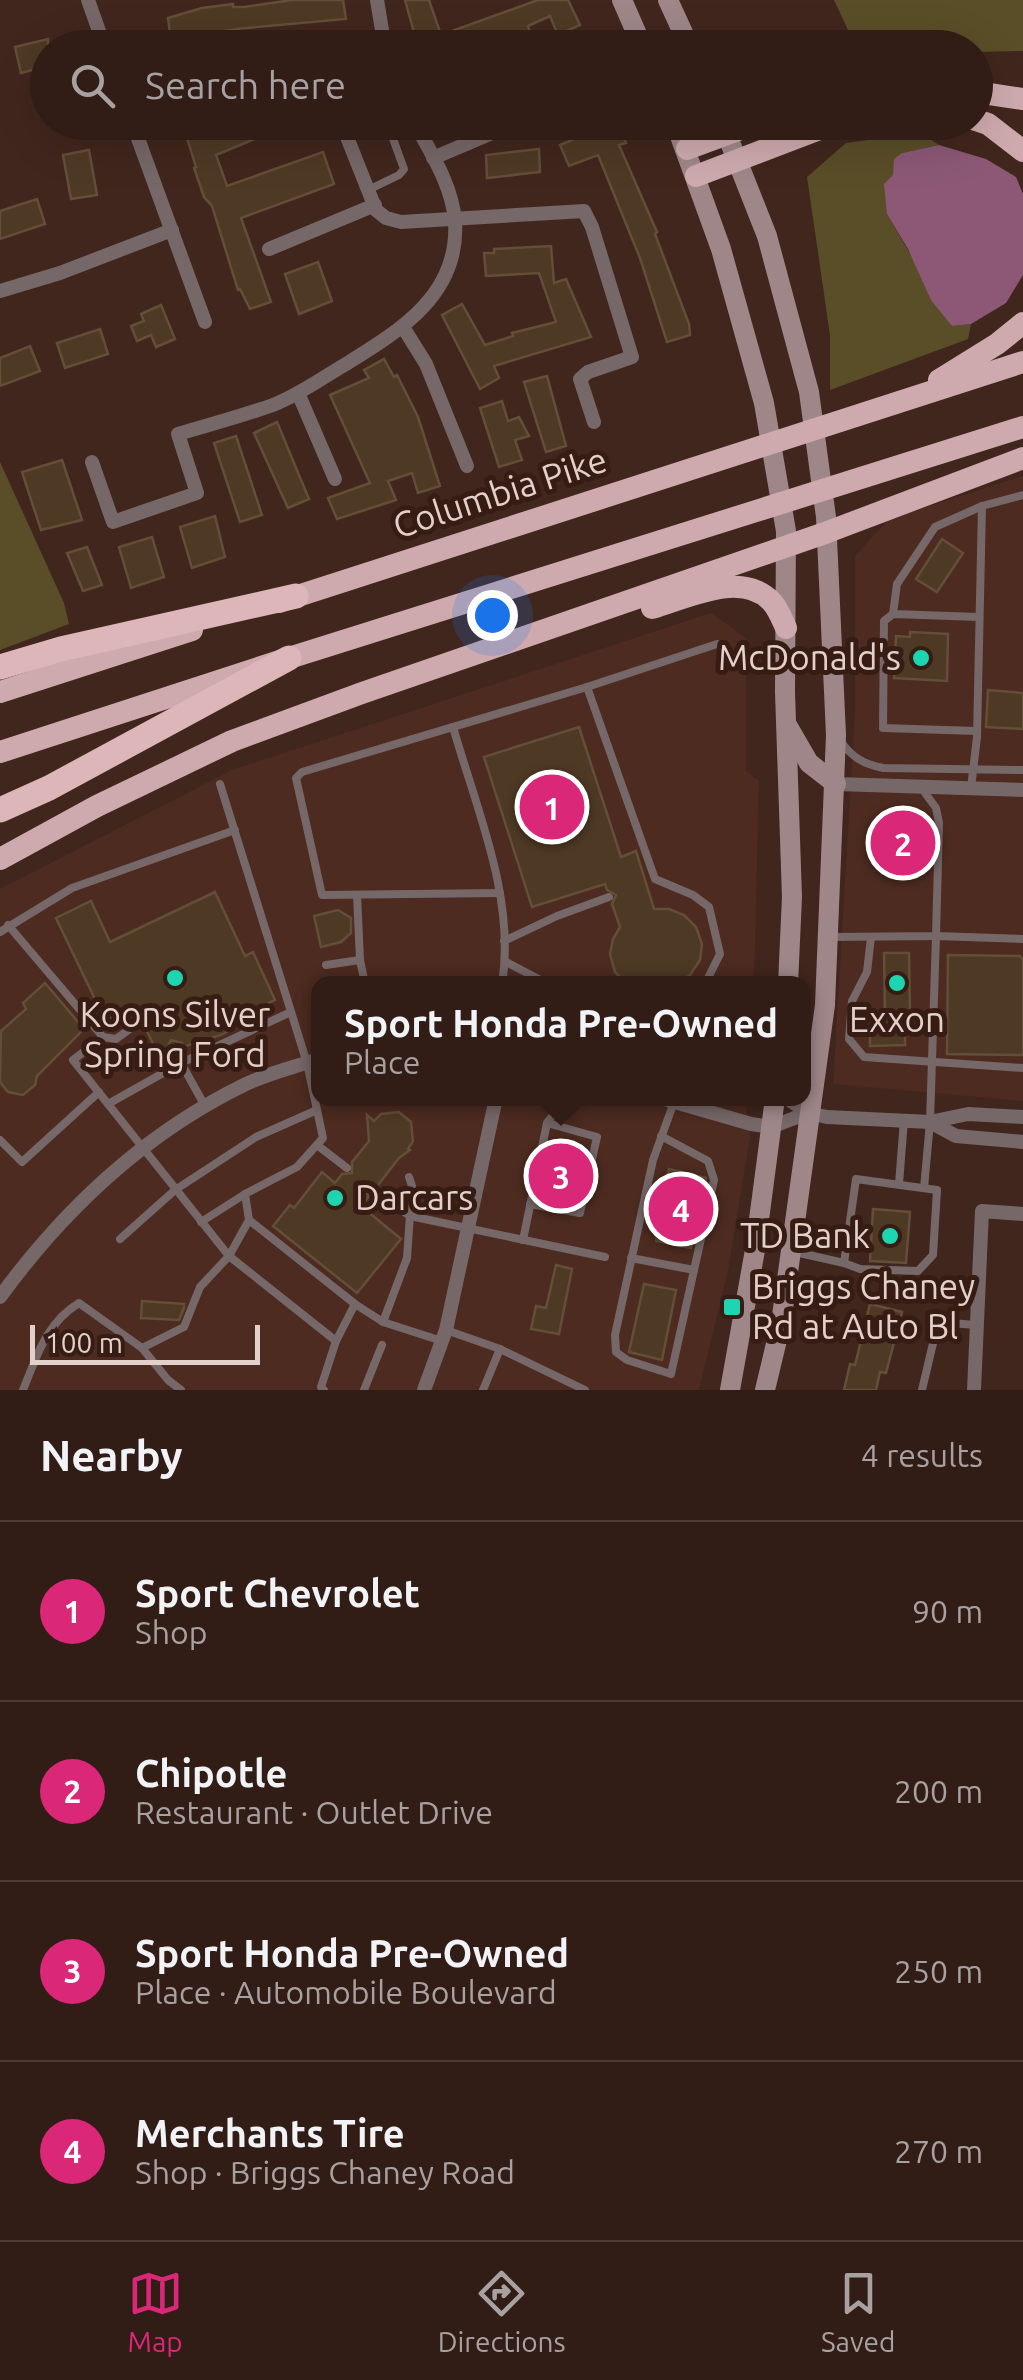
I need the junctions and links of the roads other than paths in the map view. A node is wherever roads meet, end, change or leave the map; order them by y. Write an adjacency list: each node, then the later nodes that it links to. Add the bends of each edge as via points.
1 (88, 0): 5 (street)
2 (377, 0): 6 (street)
3 (622, 0): 7 (main road)
4 (668, 0): 8 (main road)
5 (99, 30)
6 (382, 30)
7 (635, 30)
8 (682, 30)
9 (993, 95): 10 (highway)
10 (1023, 100)
11 (993, 128): 22 (highway)
12 (139, 140): 29 (street)
13 (348, 140): 26 (street)
14 (394, 140): 26 (lane, via 404,169)
15 (424, 140): 23 (street)
16 (476, 140): 23 (street)
17 (683, 140): 21 (main road)
18 (704, 140): 21 (highway)
19 (729, 140): 24 (main road)
20 (792, 140): 24 (highway)
21 (687, 149): 25 (main road)
22 (1023, 151)
23 (434, 158): 28 (street)
24 (738, 161): 25 (highway); 46 (main road, via 767,236 809,392)
25 (696, 176): 47 (main road, via 764,403)
26 (368, 190): 27 (street)
27 (375, 206): 28 (street, via 400,222); 30 (street)
28 (455, 218): 34 (street, via 445,276 426,308); 38 (street, via 584,211 632,357 580,378)
29 (172, 230): 31 (street); 32 (street)
30 (269, 249)
31 (0, 291)
32 (205, 322)
33 (1023, 322): 37 (highway)
34 (404, 326): 36 (street); 42 (street)
35 (1023, 362): 37 (highway, Columbia Pike)
36 (298, 393): 41 (street, via 178,434 196,494 113,522); 43 (street)
37 (913, 396): 48 (highway, Columbia Pike)
38 (594, 422)
39 (1023, 428): 54 (highway)
40 (1023, 458): 46 (highway)
41 (92, 462)
42 (468, 466)
43 (336, 479)
44 (1023, 495): 45 (lane)
45 (982, 506): 49 (lane, via 935,527 897,584); 50 (lane)
46 (826, 525): 47 (highway); 61 (main road)
47 (786, 538): 51 (main road); 53 (highway)
48 (296, 596): 55 (highway); 57 (highway, Columbia Pike)
49 (893, 614): 50 (lane); 60 (lane, via 884,621 883,728)
50 (979, 617): 60 (lane)
51 (786, 628): 53 (highway, via 774,602 736,585); 58 (main road)
52 (717, 644): 56 (lane)
53 (479, 654): 72 (highway, via 232,741)
54 (289, 658): 62 (highway); 70 (highway)
55 (0, 667)
56 (587, 687): 59 (lane); 89 (lane, via 651,881 709,907 720,954)
57 (0, 692)
58 (786, 723): 66 (main road, via 810,763); 90 (main road)
59 (453, 727): 73 (lane); 74 (lane, via 296,778 322,896)
60 (977, 730): 63 (lane)
61 (836, 736): 63 (lane, via 865,764); 66 (main road)
62 (0, 752)
63 (973, 770): 64 (lane); 68 (lane)
64 (1023, 770)
65 (220, 784): 71 (lane)
66 (836, 784): 67 (street); 79 (main road)
67 (920, 786): 68 (street); 78 (lane, via 939,823)
68 (972, 788): 69 (street)
69 (1023, 790)
70 (0, 810)
71 (235, 830): 76 (lane, via 72,888); 91 (lane)
72 (0, 859)
73 (500, 893): 74 (lane); 82 (lane)
74 (358, 895): 83 (lane)
75 (610, 897): 82 (lane)
76 (8, 925): 77 (lane); 93 (lane)
77 (0, 932)
78 (936, 936): 80 (lane); 81 (lane); 97 (lane)
79 (829, 937): 80 (lane); 101 (main road)
80 (871, 937): 97 (lane, via 868,972 852,1001 849,1039 864,1057)
81 (1023, 938)
82 (504, 942): 84 (lane)
83 (360, 960): 85 (lane); 86 (lane)
84 (506, 962): 87 (lane); 88 (lane)
85 (326, 966)
86 (363, 976)
87 (503, 976)
88 (525, 976)
89 (709, 976)
90 (788, 976)
91 (291, 1012): 95 (lane); 98 (lane)
92 (142, 1020): 93 (lane, via 116,1039)
93 (103, 1037): 100 (lane, via 73,1060)
94 (173, 1047): 98 (lane)
95 (311, 1057)
96 (311, 1062): 103 (street)
97 (932, 1062): 99 (lane); 116 (lane)
98 (180, 1063): 102 (lane); 103 (lane)
99 (1023, 1068)
100 (99, 1092): 102 (lane); 120 (lane, via 22,1162)
101 (811, 1094)
102 (108, 1104): 123 (lane)
103 (205, 1106): 123 (street)
104 (317, 1106): 112 (lane)
105 (494, 1106): 136 (street)
106 (560, 1106): 117 (lane)
107 (666, 1106): 119 (lane)
108 (688, 1106): 118 (street)
109 (774, 1106): 118 (main road)
110 (798, 1106): 113 (street)
111 (809, 1106): 113 (main road)
112 (317, 1110): 122 (lane, via 323,1138); 128 (lane, via 256,1137)
113 (808, 1113): 115 (street); 118 (street); 139 (main road)
114 (1023, 1117): 116 (street, via 968,1114)
115 (904, 1120): 116 (street); 126 (lane)
116 (930, 1122): 121 (street, via 956,1136); 127 (lane)
117 (547, 1123): 131 (lane); 131 (lane, via 597,1136 580,1214)
118 (771, 1126): 161 (main road)
119 (661, 1136): 142 (lane); 144 (lane, via 708,1161 714,1180)
120 (0, 1140)
121 (1023, 1142)
122 (317, 1145): 124 (lane); 130 (lane, via 297,1168)
123 (141, 1148): 128 (lane); 145 (street, via 104,1179)
124 (347, 1168)
125 (409, 1177): 133 (lane)
126 (899, 1184): 127 (lane); 143 (lane, via 856,1178)
127 (924, 1188): 143 (lane, via 937,1190 933,1255 918,1271)
128 (174, 1190): 135 (lane); 137 (lane)
129 (373, 1191): 133 (lane)
130 (244, 1194): 134 (lane); 135 (lane)
131 (530, 1204): 138 (lane)
132 (1023, 1214): 148 (street, via 982,1211)
133 (410, 1216): 136 (lane); 147 (lane, via 407,1258)
134 (249, 1220): 140 (lane); 146 (lane)
135 (201, 1222): 140 (lane)
136 (468, 1229): 138 (lane); 149 (street)
137 (120, 1239)
138 (523, 1240): 141 (lane)
139 (790, 1251): 143 (lane); 162 (main road)
140 (228, 1256): 150 (lane); 152 (lane, via 200,1286 184,1327)
141 (606, 1257)
142 (632, 1258): 144 (lane); 144 (lane, via 616,1352 671,1374)
143 (844, 1263)
144 (694, 1270)
145 (0, 1295)
146 (355, 1304): 147 (lane); 150 (lane)
147 (384, 1322): 149 (lane)
148 (976, 1325): 163 (lane, via 938,1322); 164 (street)
149 (443, 1336): 153 (lane); 158 (street)
150 (336, 1340): 156 (lane)
151 (382, 1346): 157 (lane)
152 (142, 1348): 154 (lane, via 79,1303 44,1336); 155 (lane)
153 (500, 1349): 159 (lane); 160 (lane)
154 (23, 1390)
155 (181, 1390)
156 (324, 1390)
157 (364, 1390)
158 (424, 1390)
159 (483, 1390)
160 (585, 1390)
161 (730, 1390)
162 (765, 1390)
163 (922, 1390)
164 (974, 1390)

